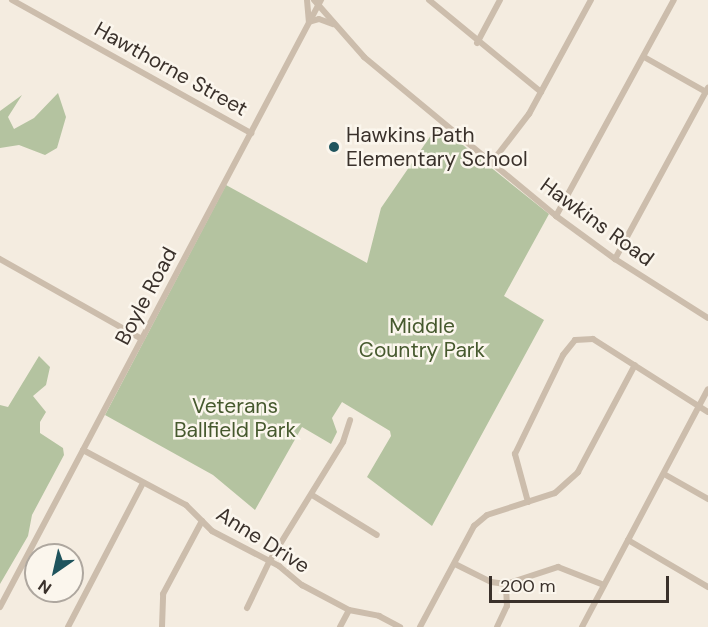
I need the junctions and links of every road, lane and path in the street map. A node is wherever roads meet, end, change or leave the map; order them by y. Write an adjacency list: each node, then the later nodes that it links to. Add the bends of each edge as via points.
1 (12, 0): 14 (street, Hawthorne Street)
2 (308, 0): 8 (street)
3 (429, 0): 10 (street)
4 (500, 0): 10 (street)
5 (591, 0): 13 (street)
6 (674, 0): 11 (street)
7 (318, 2): 8 (street, Boyle Road); 9 (street, Hawkins Road)
8 (309, 22): 9 (street, via 319,19); 14 (street, Boyle Road)
9 (336, 26): 15 (street, Hawkins Road, via 363,57)
10 (477, 43): 13 (street)
11 (644, 57): 12 (street); 16 (street)
12 (707, 90): 17 (street)
13 (541, 92): 15 (street)
14 (251, 133): 20 (street, Boyle Road)
15 (492, 162): 16 (street, Hawkins Road)
16 (556, 216): 17 (street, Hawkins Road)
17 (615, 259): 19 (street, Hawkins Road)
18 (0, 260): 20 (street)
19 (708, 318)
20 (142, 339): 26 (street, Boyle Road)
21 (635, 365): 23 (street); 31 (street, via 578,472 561,489); 31 (street, via 587,337 568,346 515,454)
22 (708, 389): 23 (street)
23 (699, 406): 24 (street); 27 (street)
24 (708, 412)
25 (350, 420): 29 (street, via 344,442)
26 (83, 450): 28 (street, Anne Drive); 40 (street, Boyle Road)
27 (664, 474): 30 (street); 34 (street)
28 (143, 483): 32 (street, Anne Drive, via 186,505); 43 (street)
29 (312, 495): 33 (street); 35 (street)
30 (708, 499)
31 (528, 502): 36 (street, via 480,520)
32 (202, 521): 35 (street, Anne Drive, via 219,535); 44 (street, via 163,594)
33 (377, 535)
34 (628, 540): 38 (street); 39 (street)
35 (269, 562): 41 (street); 42 (street, Anne Drive)
36 (454, 564): 37 (street, via 478,577); 47 (street)
37 (506, 584): 38 (street, via 558,567); 48 (street, via 507,606)
38 (604, 585): 49 (street)
39 (708, 587)
40 (0, 607)
41 (247, 608)
42 (349, 610): 45 (street); 46 (street, Anne Drive, via 379,616)
43 (68, 627)
44 (162, 627)
45 (340, 627)
46 (400, 627)
47 (420, 627)
48 (497, 627)
49 (582, 627)

